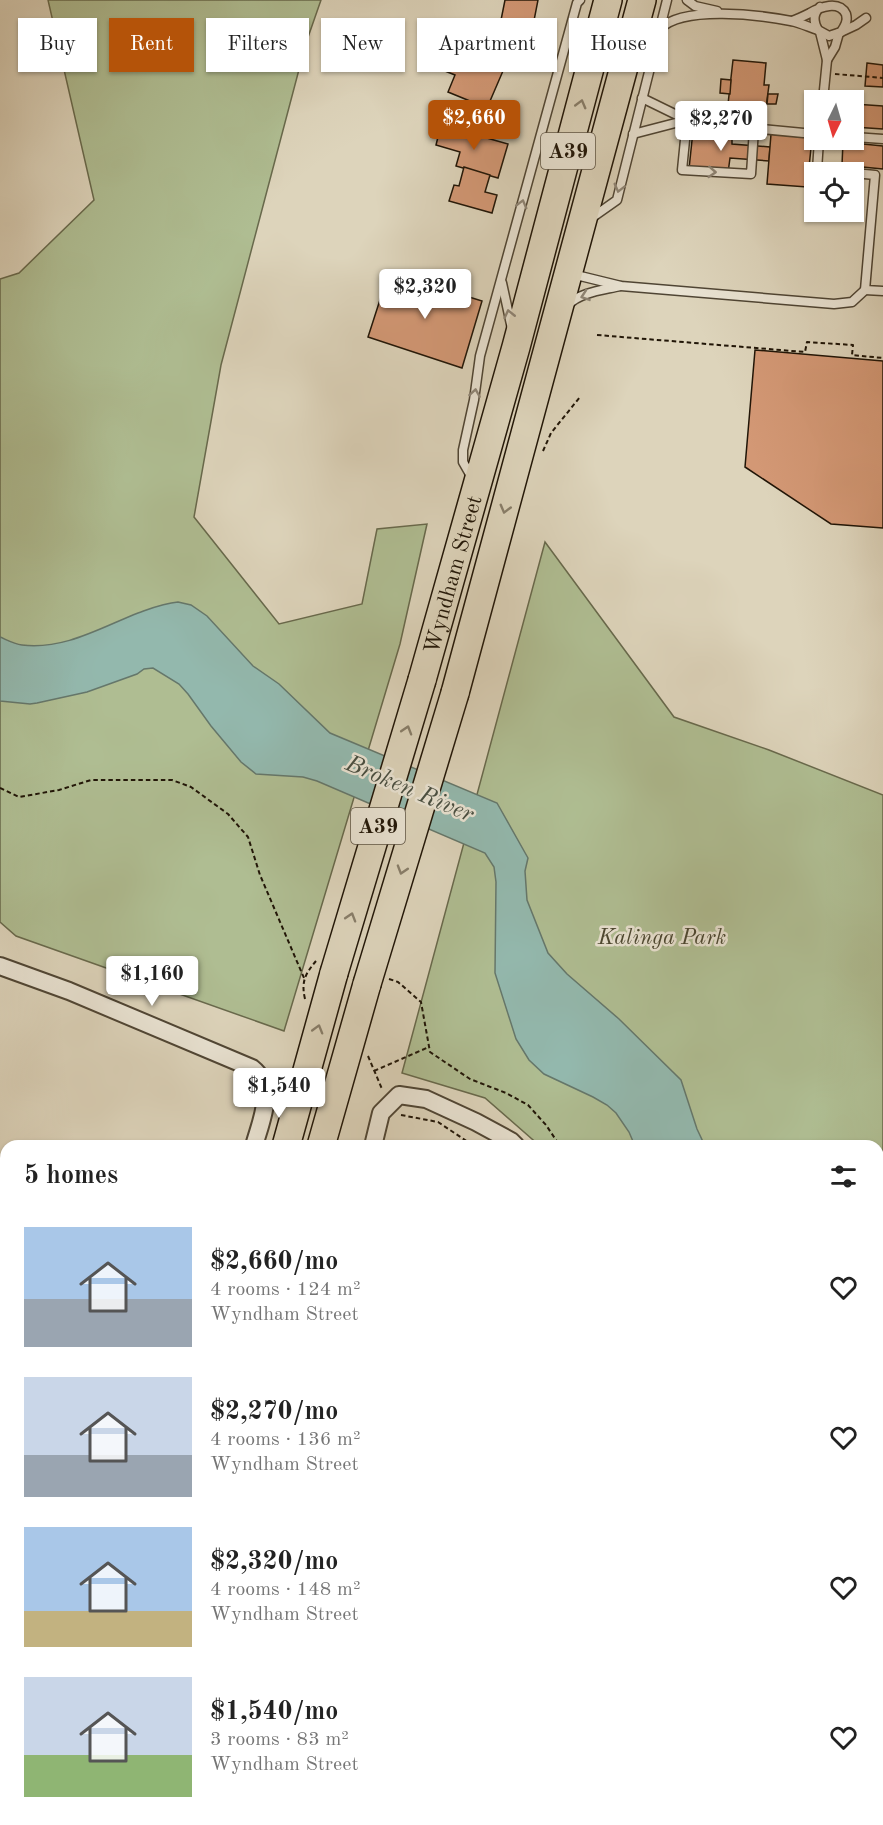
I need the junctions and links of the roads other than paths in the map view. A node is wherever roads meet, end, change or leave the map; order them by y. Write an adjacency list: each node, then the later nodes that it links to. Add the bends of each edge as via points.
1 (608, 0): 10 (highway, Wyndham Street / A39)
2 (614, 0): 11 (highway)
3 (642, 0): 29 (highway, Wyndham Street / A39)
4 (667, 0): 12 (lane)
5 (687, 0): 9 (lane)
6 (578, 1): 31 (lane, one-way to 6)
7 (822, 4): 8 (lane); 13 (lane); 15 (lane, via 814,15)
8 (841, 6): 16 (lane, via 846,23); 16 (lane, via 866,18)
9 (726, 14): 13 (lane); 14 (lane, via 693,15)
10 (603, 18)
11 (606, 18)
12 (663, 18)
13 (792, 21): 15 (lane)
14 (668, 22)
15 (819, 31): 16 (lane, via 829,36); 17 (lane)
16 (840, 32): 17 (lane)
17 (827, 60): 20 (lane)
18 (589, 72): 35 (highway, Wyndham Street / A39, one-way to 18)
19 (649, 72): 21 (lane)
20 (824, 90)
21 (642, 98): 22 (lane); 25 (lane)
22 (686, 125): 23 (lane); 23 (lane, one-way to 23, via 682,170 751,174); 25 (lane)
23 (754, 129): 24 (lane)
24 (804, 133)
25 (633, 134): 29 (lane, one-way to 29, via 617,200)
26 (864, 138): 27 (lane)
27 (883, 139)
28 (864, 174): 33 (lane, via 875,175)
29 (581, 226): 30 (highway, Wyndham Street / A39)
30 (568, 272): 32 (lane); 35 (highway, via 542,287); 36 (highway, Wyndham Street / A39)
31 (501, 280): 37 (lane, one-way to 31); 39 (lane, one-way to 31, via 466,470 463,450 480,356)
32 (621, 286): 33 (lane, via 834,304 852,302); 36 (lane, one-way to 36, via 572,301)
33 (865, 290): 34 (lane)
34 (883, 291)
35 (529, 302): 37 (highway, Wyndham Street / A39)
36 (556, 318): 38 (highway, Wyndham Street / A39)
37 (516, 347): 39 (highway, Wyndham Street / A39)
38 (520, 453): 39 (highway, via 504,472 487,480); 43 (highway, Wyndham Street / A39, one-way to 43, bridge, via 377,981)
39 (479, 479): 42 (highway, Wyndham Street / A39, one-way to 39, bridge, via 328,964 422,680)
40 (0, 966): 41 (street, via 252,1068 266,1088)
41 (256, 1140)
42 (287, 1140)
43 (323, 1140)
44 (374, 1140): 45 (street, via 381,1113 395,1105 426,1099)
45 (509, 1140)

